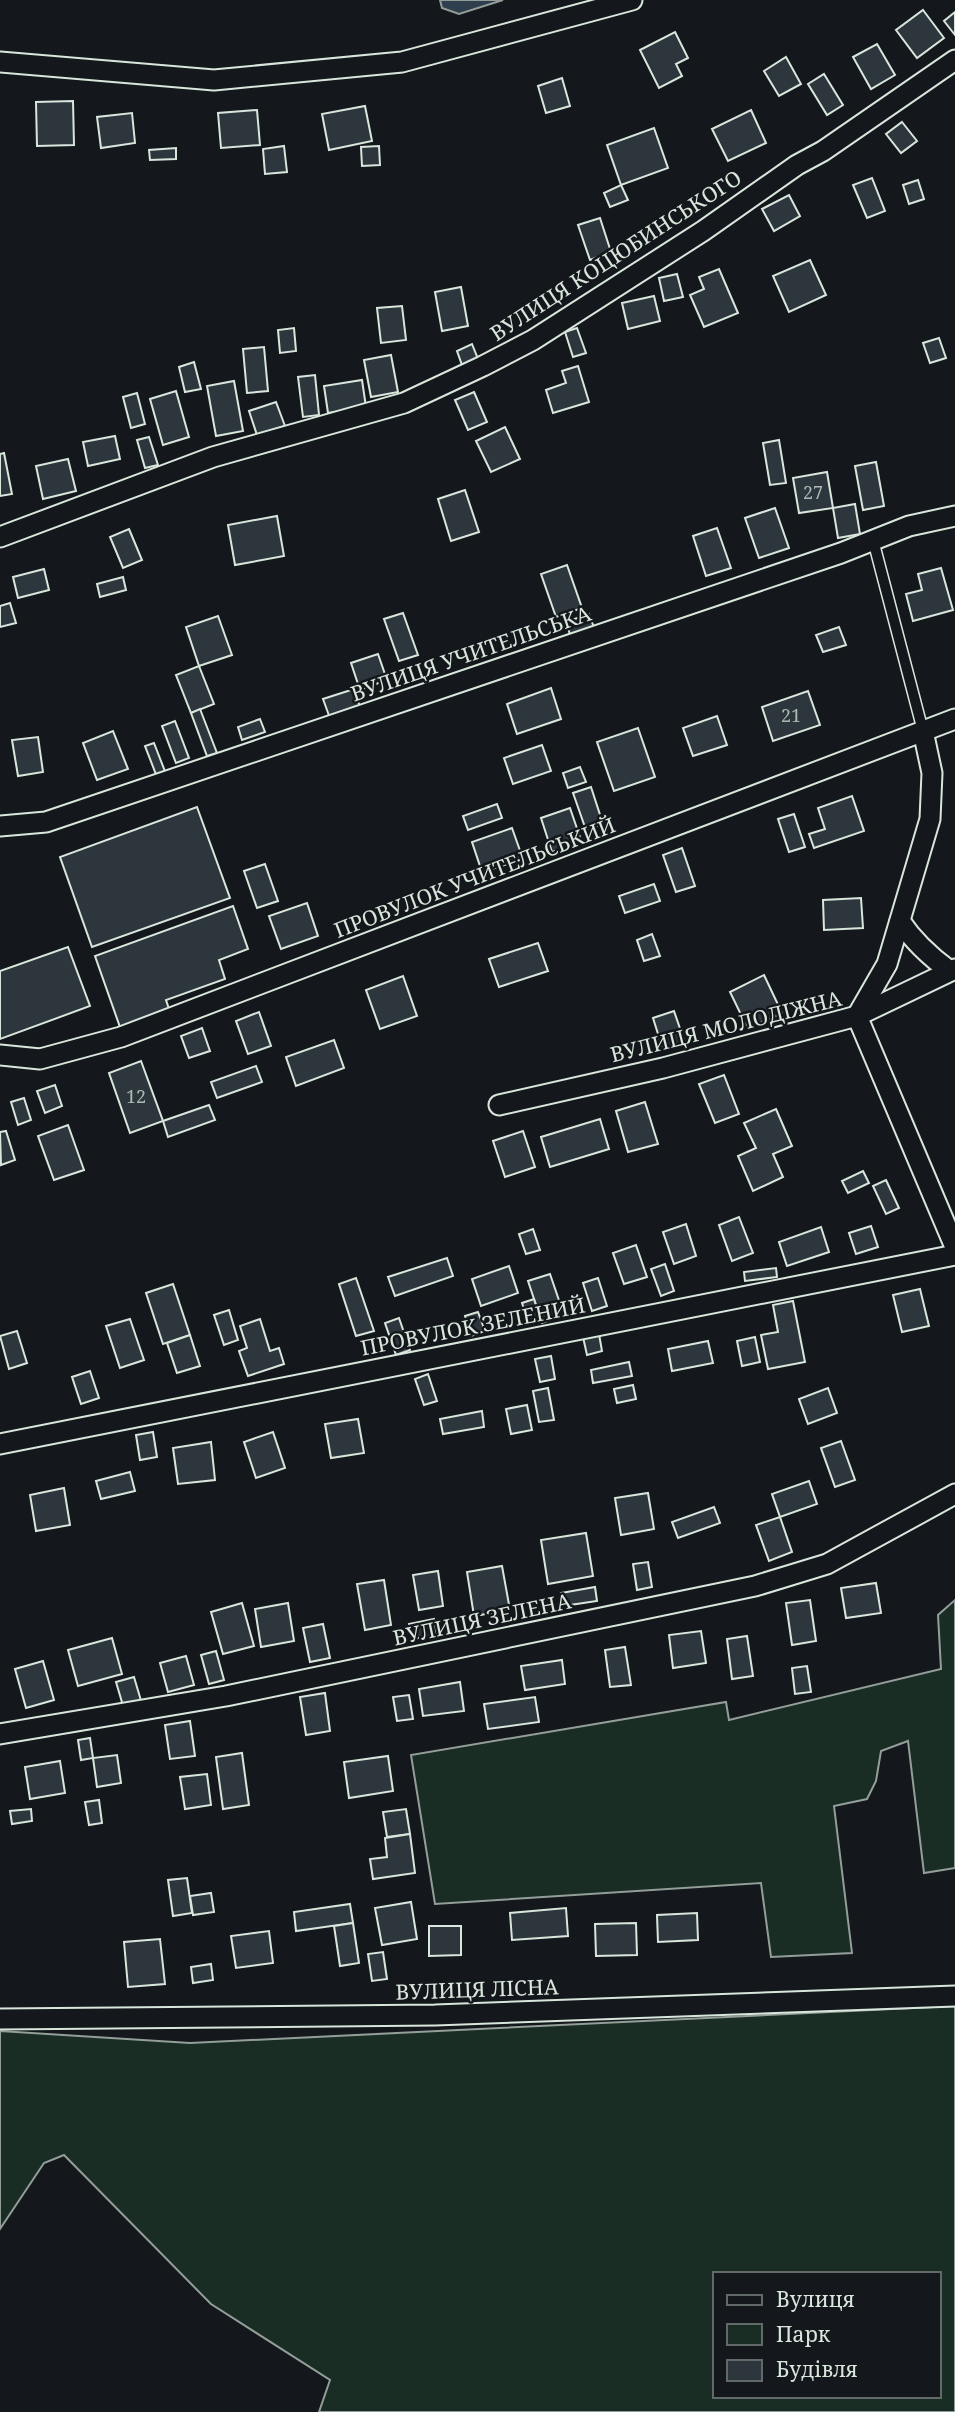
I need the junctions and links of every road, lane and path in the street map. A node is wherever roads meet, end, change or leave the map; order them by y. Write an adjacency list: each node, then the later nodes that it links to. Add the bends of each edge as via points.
1 (632, 0): 3 (street, via 402,62 214,80)
2 (955, 60): 5 (street, ВУЛИЦЯ КОЦЮБИНСЬКОГО, via 703,231 533,340 483,366 404,402 213,457)
3 (0, 62)
4 (955, 516): 6 (street, ВУЛИЦЯ УЧИТЕЛЬСЬКА)
5 (0, 537)
6 (873, 540): 8 (lane); 9 (street, ВУЛИЦЯ УЧИТЕЛЬСЬКА, via 46,822)
7 (955, 719): 8 (street, ПРОВУЛОК УЧИТЕЛЬСЬКИЙ)
8 (923, 731): 10 (street, via 932,773 930,819); 13 (street, ПРОВУЛОК УЧИТЕЛЬСЬКИЙ, via 121,1037 40,1059)
9 (0, 826)
10 (900, 921): 11 (street, via 931,957); 12 (street, via 887,964)
11 (953, 970): 12 (street, ВУЛИЦЯ МОЛОДІЖНА)
12 (857, 1016): 14 (street, ВУЛИЦЯ МОЛОДІЖНА, via 663,1068); 15 (street)
13 (3, 1056)
14 (499, 1105)
15 (955, 1247)
16 (955, 1255): 17 (street, ПРОВУЛОК ЗЕЛЕНИЙ)
17 (0, 1444)
18 (955, 1494): 19 (street, ВУЛИЦЯ ЗЕЛЕНА, via 827,1564 755,1586 226,1696)
19 (0, 1734)
20 (955, 1996): 21 (street, ВУЛИЦЯ ЛІСНА, via 421,2015)
21 (0, 2019)

